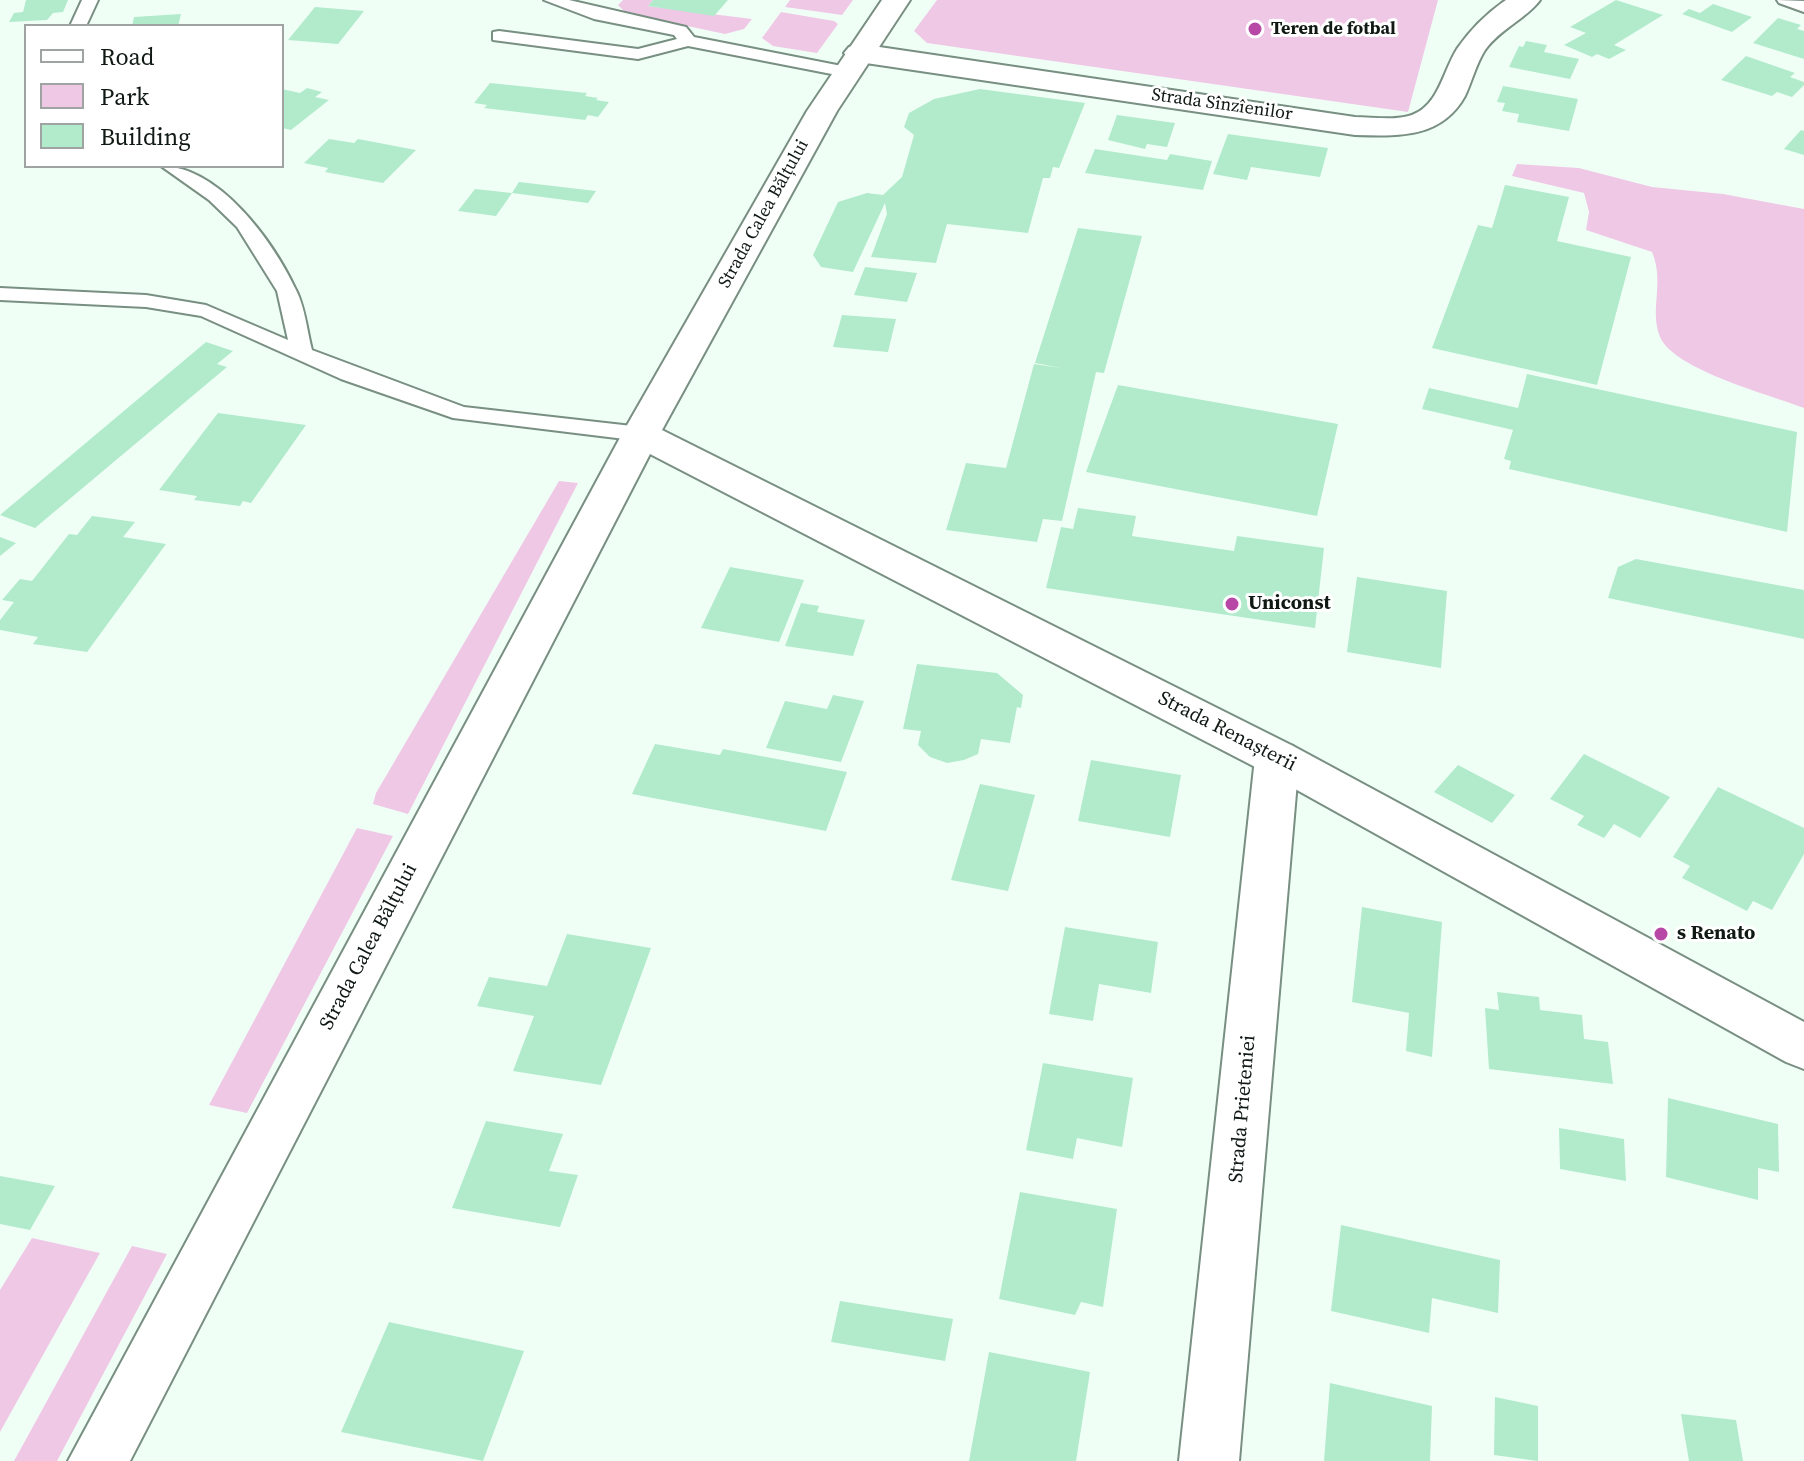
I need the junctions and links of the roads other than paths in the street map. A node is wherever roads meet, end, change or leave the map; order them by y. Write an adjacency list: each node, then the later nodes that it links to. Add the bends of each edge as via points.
1 (90, 0): 7 (lane)
2 (552, 0): 9 (lane, via 680,31)
3 (896, 0): 10 (street, Strada Calea Bălțului)
4 (1526, 0): 10 (street, Strada Sînzîenilor, via 1507,10 1471,51 1451,96 1437,112 1397,127)
5 (1785, 0): 6 (lane)
6 (1804, 7)
7 (79, 24)
8 (499, 36): 9 (lane, via 638,54)
9 (688, 41): 10 (lane)
10 (853, 62): 14 (street, Strada Calea Bălțului)
11 (173, 168): 13 (lane, via 216,196 245,224 287,291)
12 (0, 294): 13 (lane, via 146,301 206,311)
13 (302, 353): 14 (lane, via 461,413)
14 (641, 434): 15 (street, Strada Renașterii); 17 (street, Strada Calea Bălțului)
15 (1277, 758): 16 (street, Strada Renașterii); 18 (street, Strada Prieteniei)
16 (1804, 1047)
17 (98, 1461)
18 (1209, 1461)

